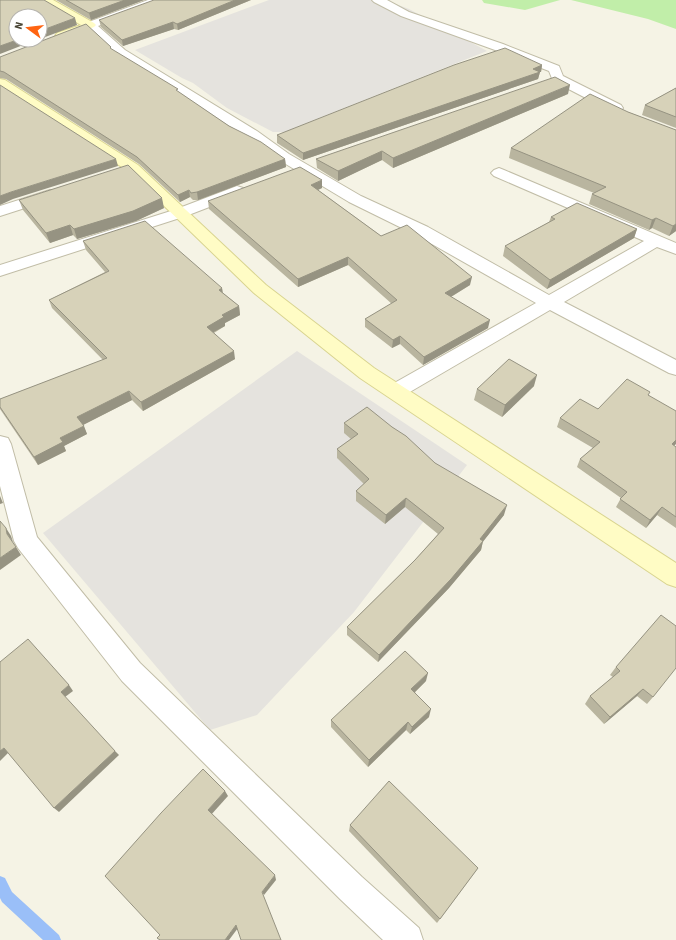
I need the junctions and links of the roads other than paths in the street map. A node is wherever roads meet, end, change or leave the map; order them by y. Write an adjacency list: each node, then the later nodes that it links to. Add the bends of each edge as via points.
1 (45, 0): 4 (street)
2 (159, 0): 4 (street)
3 (378, 0): 6 (street, via 404,14 554,69)
4 (90, 25): 5 (street); 11 (street, via 121,53)
5 (48, 41)
6 (558, 78): 8 (street); 9 (street)
7 (0, 83): 17 (street, via 126,170)
8 (543, 83)
9 (624, 113)
10 (317, 162): 11 (street)
11 (302, 167): 13 (street); 21 (street, via 355,198 422,231 522,288)
12 (500, 173): 18 (street)
13 (280, 175)
14 (252, 186): 17 (street)
15 (67, 190): 16 (street)
16 (0, 211)
17 (180, 213): 20 (street); 23 (street, via 260,288)
18 (656, 241): 19 (street); 21 (street)
19 (676, 249)
20 (0, 271)
21 (552, 302): 22 (street); 23 (street)
22 (676, 368)
23 (396, 392): 25 (street)
24 (0, 444): 26 (street, via 26,541 131,672)
25 (676, 576)
26 (407, 940)

